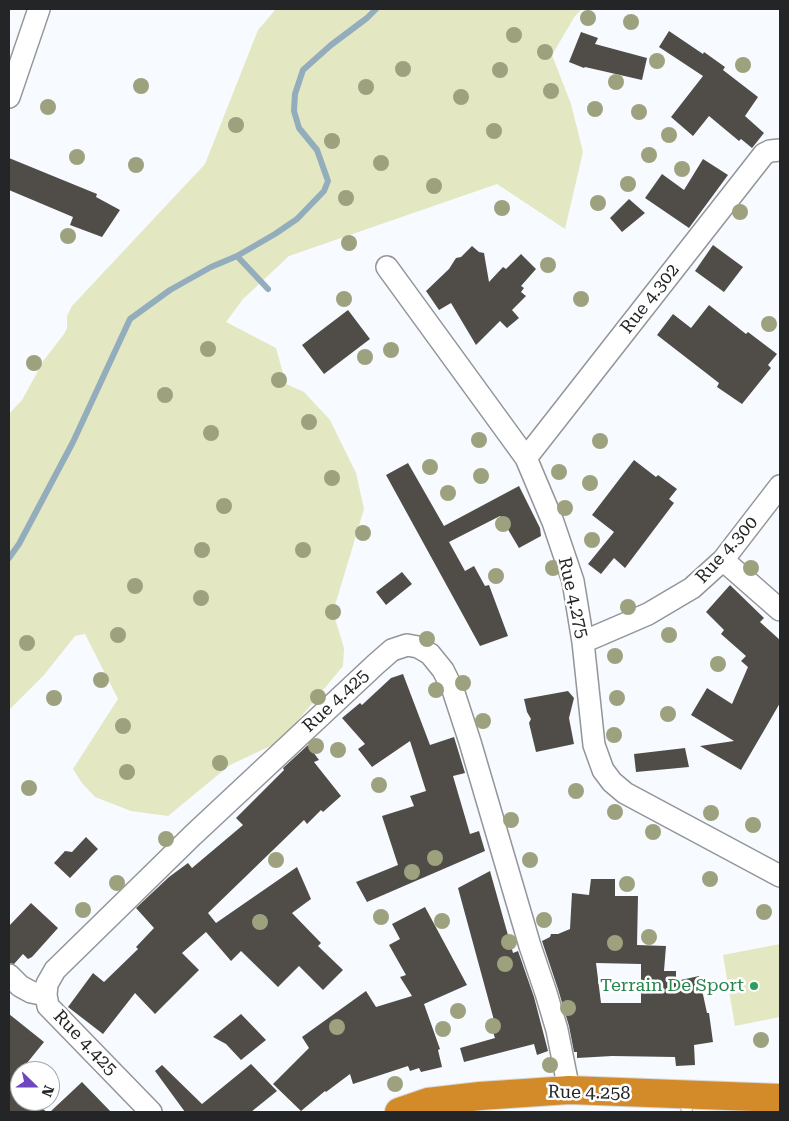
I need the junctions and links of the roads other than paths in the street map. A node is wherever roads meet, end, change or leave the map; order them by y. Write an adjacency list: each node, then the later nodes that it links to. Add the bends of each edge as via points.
1 (39, 9): 2 (street)
2 (9, 98)
3 (780, 150): 5 (street, Rue 4.302, via 764,154)
4 (387, 267): 5 (street, Rue 4.275)
5 (526, 458): 9 (street, Rue 4.275, via 573,581)
6 (780, 487): 7 (street, Rue 4.300)
7 (723, 560): 8 (street); 9 (street, Rue 4.300, via 692,588 648,614)
8 (780, 610)
9 (583, 642): 10 (street, Rue 4.275, via 594,745 603,770 612,782 625,793)
10 (780, 876)
11 (9, 975): 12 (street, via 31,992)
12 (46, 995): 13 (street, Rue 4.425, via 47,984 55,970 200,828 392,650 407,645 430,654 443,670 452,690 557,1030); 16 (street, Rue 4.425, via 48,1006)
13 (569, 1090): 15 (highway, Rue 4.258); 17 (highway, Rue 4.258, via 428,1102)
14 (780, 1098): 15 (highway, Rue 4.258)
15 (686, 1104)
16 (151, 1112)
17 (399, 1112)

